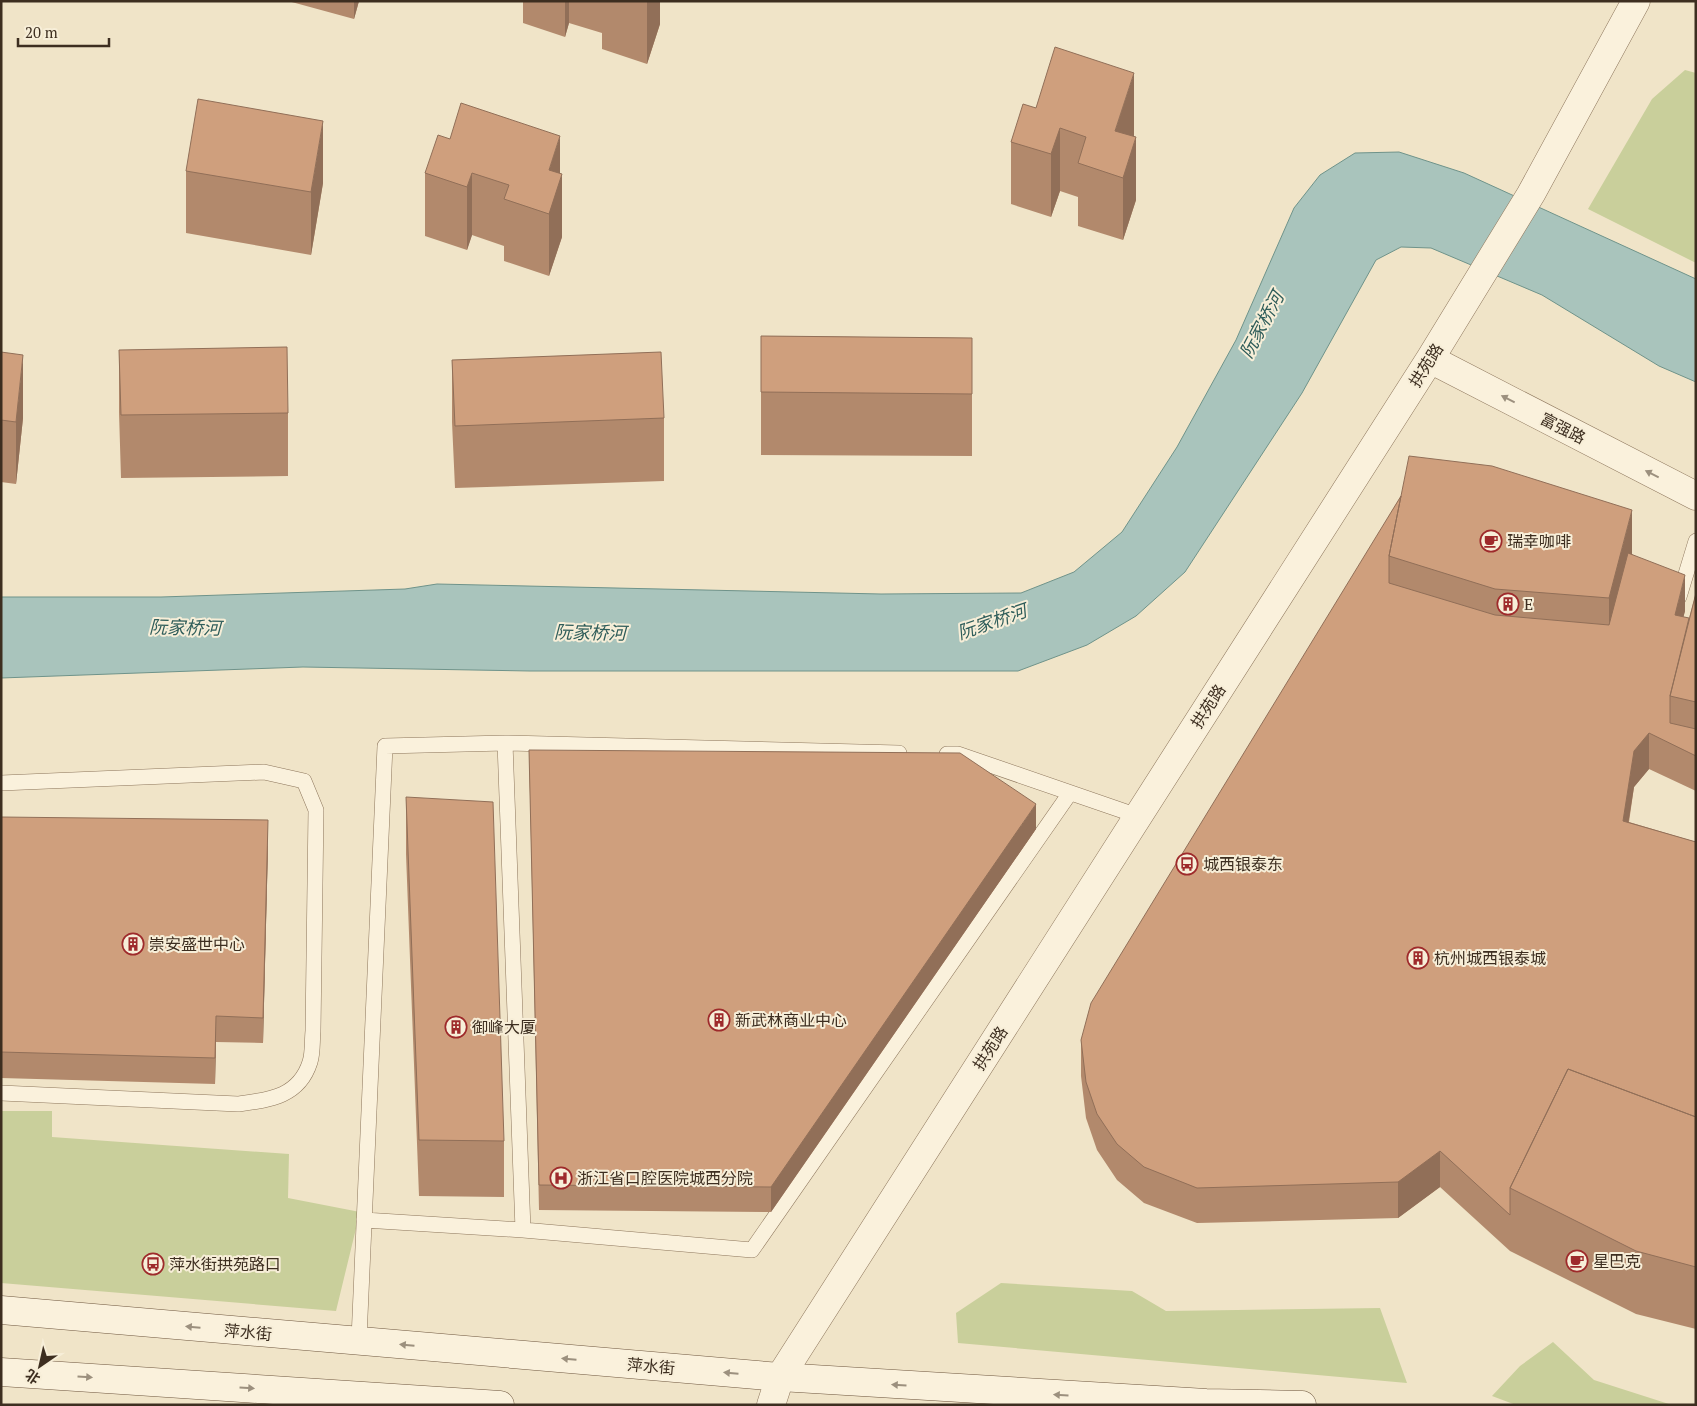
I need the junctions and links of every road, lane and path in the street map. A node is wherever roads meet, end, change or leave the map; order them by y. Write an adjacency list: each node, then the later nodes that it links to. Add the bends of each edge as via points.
1 (1636, 1): 2 (street, 拱苑路, via 1532,194)
2 (1430, 359): 3 (street, 富强路, one-way to 2); 9 (street, 拱苑路)
3 (1696, 496)
4 (1696, 541): 5 (lane)
5 (1676, 607)
6 (505, 743): 8 (lane, via 958,754); 11 (lane, via 385,746); 12 (lane)
7 (1, 783): 10 (lane, via 264,772 304,781 316,810 313,1031 311,1062 300,1084 274,1099 238,1104)
8 (1070, 793): 9 (lane); 12 (lane, via 752,1250)
9 (1138, 816): 16 (street, 拱苑路)
10 (1, 1093)
11 (364, 1220): 12 (lane); 14 (lane)
12 (524, 1230)
13 (1, 1310): 16 (street, 萍水街, one-way to 13)
14 (359, 1339)
15 (1, 1372): 17 (street, one-way to 17)
16 (780, 1377): 18 (street, 拱苑路); 19 (street, 萍水街, one-way to 16, via 1206,1403)
17 (500, 1405)
18 (771, 1405)
19 (1302, 1405)

